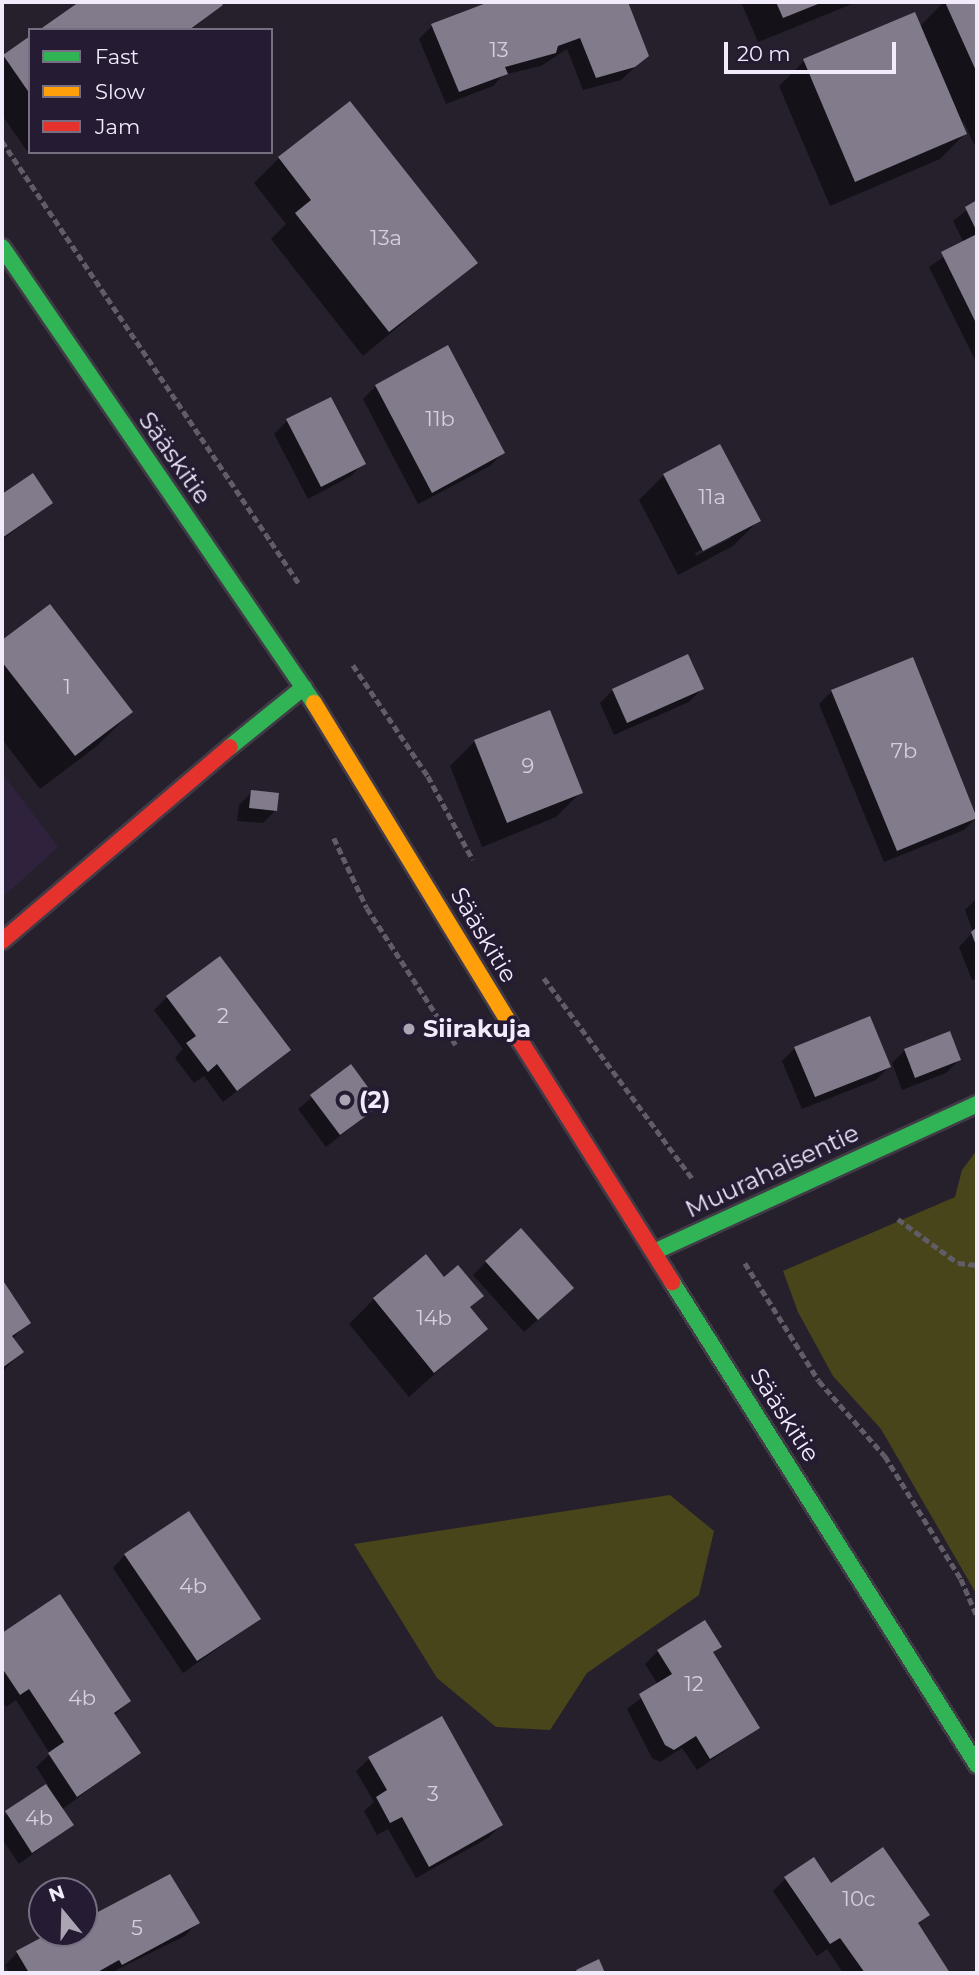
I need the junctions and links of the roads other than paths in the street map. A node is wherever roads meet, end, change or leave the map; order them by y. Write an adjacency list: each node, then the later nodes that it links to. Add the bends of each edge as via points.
1 (2, 247): 2 (street, Sääskitie)
2 (304, 687): 3 (street); 5 (street, Sääskitie)
3 (2, 941)
4 (977, 1104): 5 (street, Muurahaisentie)
5 (654, 1252): 6 (street, Sääskitie)
6 (977, 1765)

